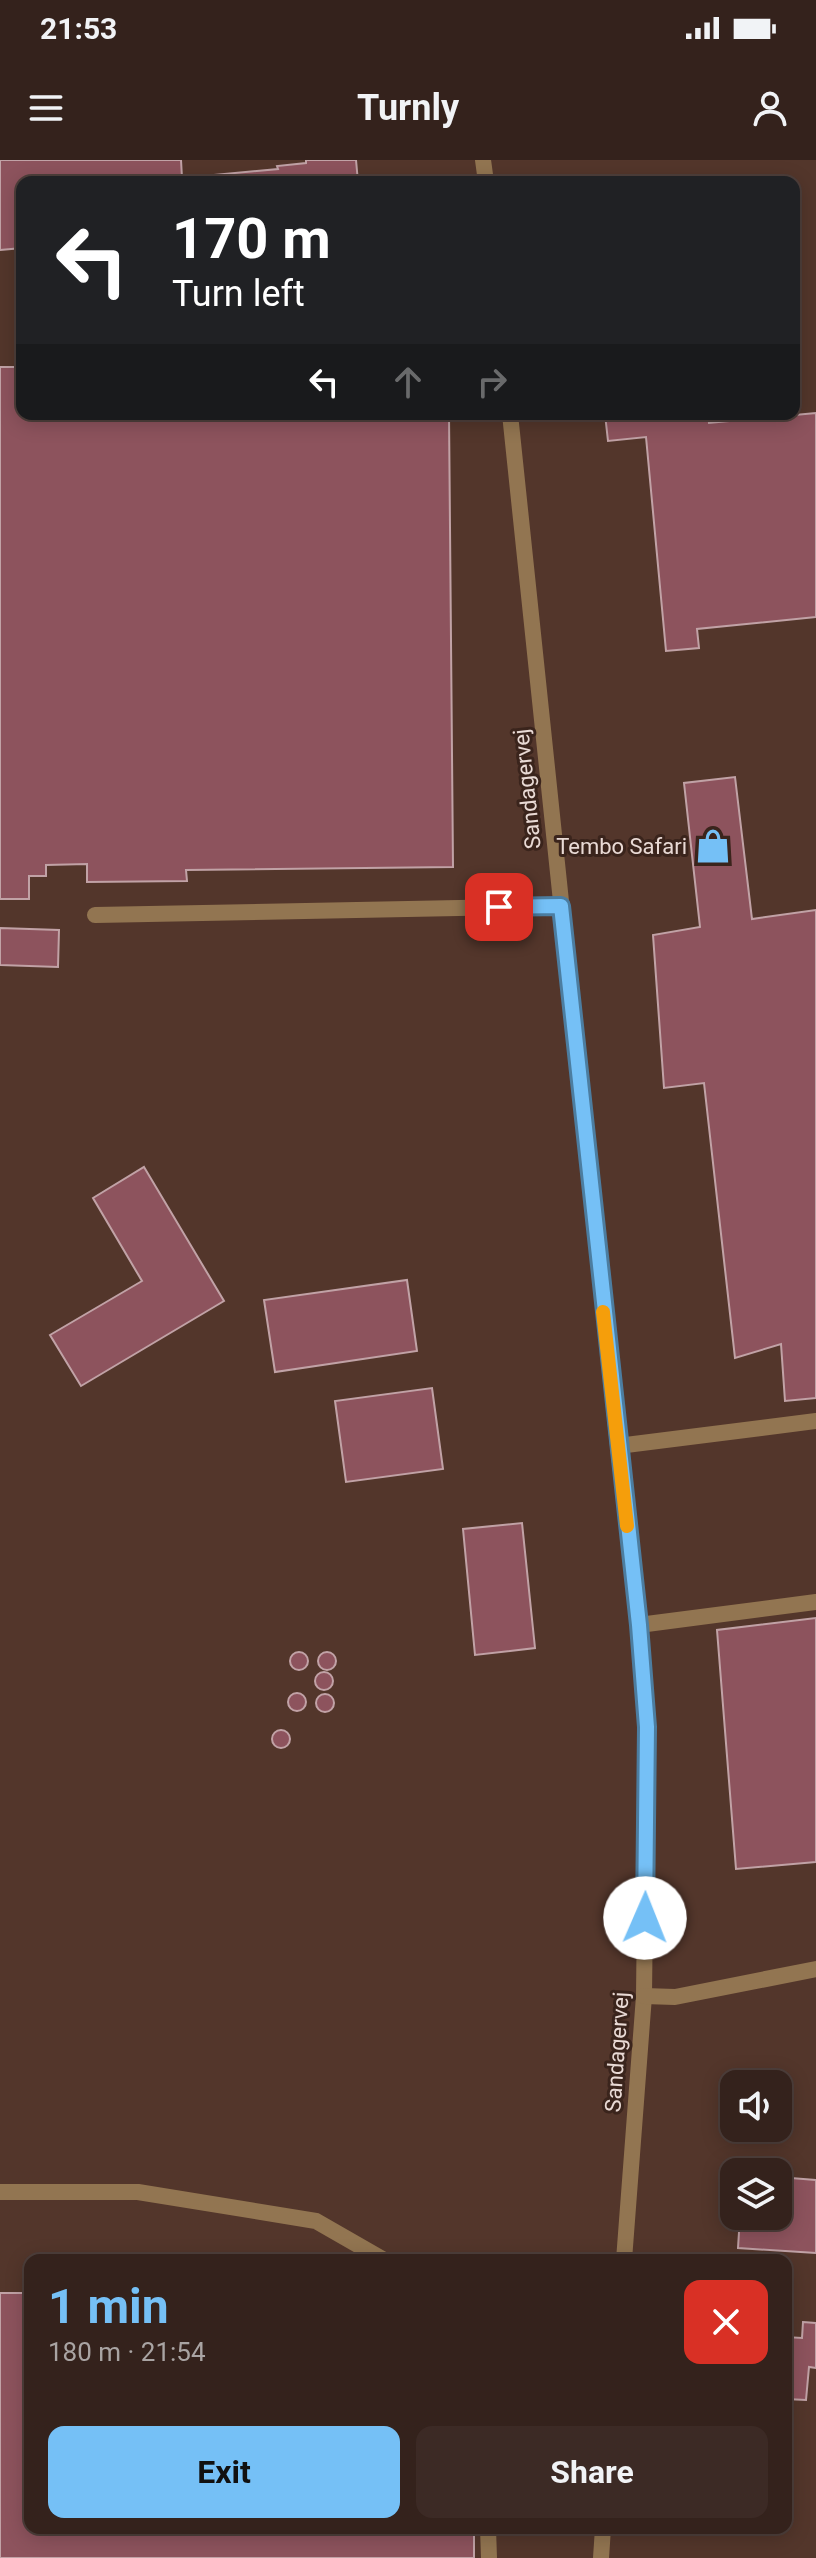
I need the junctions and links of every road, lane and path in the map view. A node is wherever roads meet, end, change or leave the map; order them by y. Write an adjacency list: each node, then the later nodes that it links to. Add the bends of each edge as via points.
1 (511, 420): 2 (street, Sandagervej)
2 (561, 906): 3 (street); 5 (street, Sandagervej)
3 (95, 915)
4 (816, 1421): 5 (street)
5 (618, 1446): 7 (street, Sandagervej)
6 (816, 1602): 7 (street)
7 (639, 1625): 9 (street, Sandagervej, via 647,1727)
8 (816, 1969): 9 (street, via 675,1997)
9 (644, 1996): 12 (street, Sandagervej)
10 (0, 2192): 11 (street, via 138,2192 316,2221)
11 (374, 2254)
12 (624, 2254)
13 (488, 2534): 15 (street)
14 (603, 2534): 16 (street)
15 (489, 2558)
16 (601, 2558)

